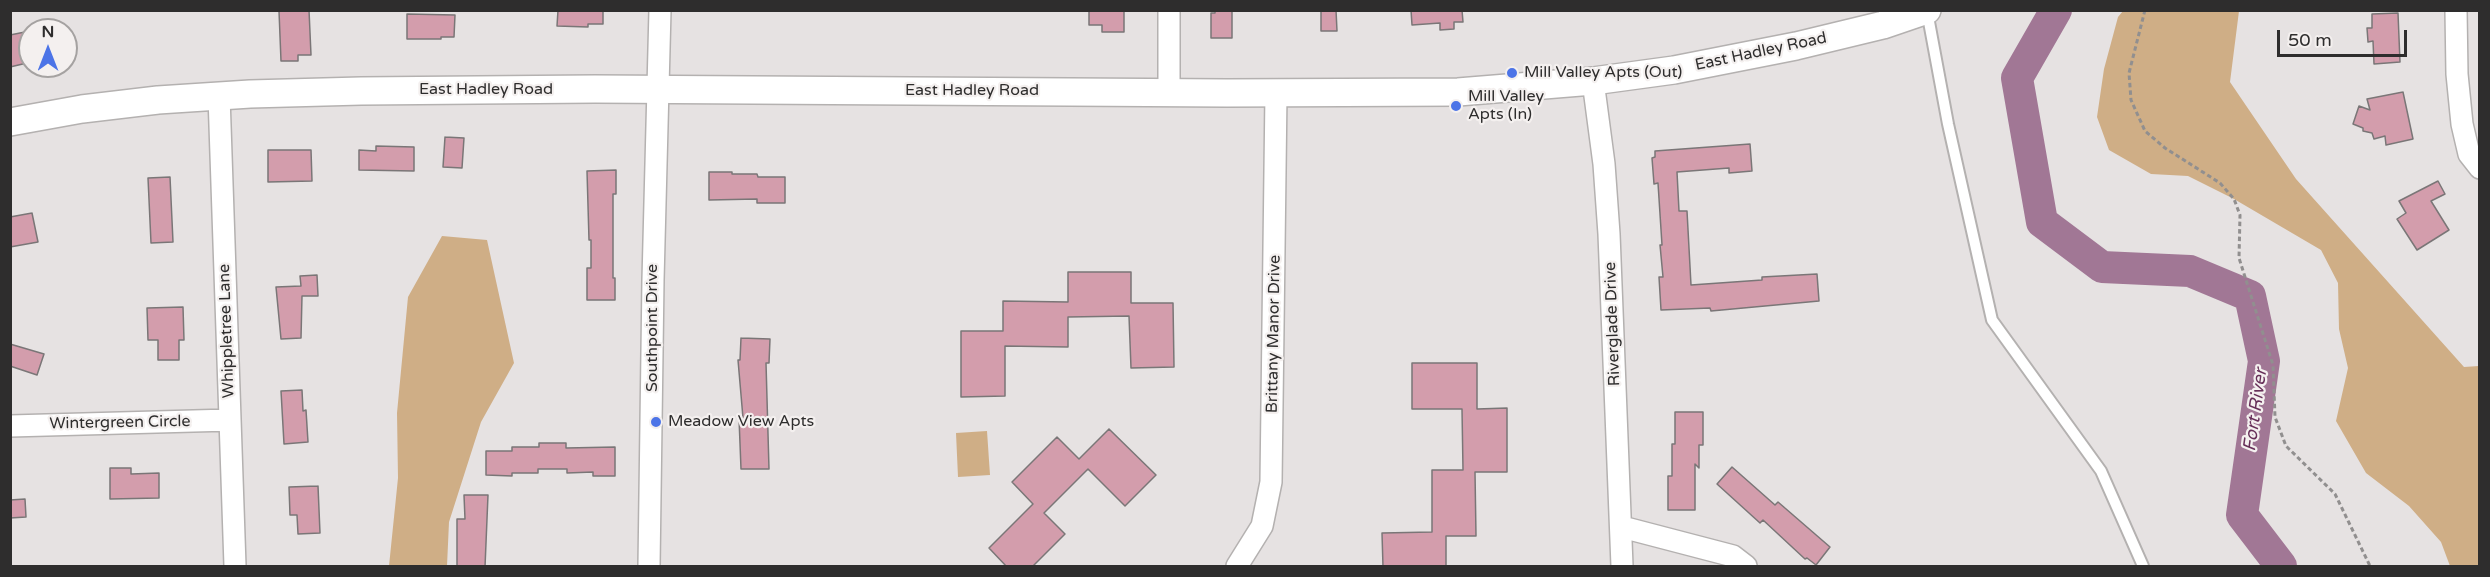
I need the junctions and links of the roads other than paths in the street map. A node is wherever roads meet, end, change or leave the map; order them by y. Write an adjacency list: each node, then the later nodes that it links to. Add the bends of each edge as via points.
1 (660, 10): 6 (street, Southpoint Drive)
2 (1168, 10): 7 (street)
3 (2456, 10): 11 (street, via 2462,124 2469,154)
4 (1927, 11): 5 (street, East Hadley Road, via 1785,49); 20 (lane, via 1992,320 2101,471)
5 (1593, 81): 8 (street, East Hadley Road, via 1458,92); 14 (street, Riverglade Drive, via 1609,234)
6 (658, 90): 7 (street, East Hadley Road); 9 (street, East Hadley Road, via 361,91); 16 (street, Southpoint Drive)
7 (1169, 92): 8 (street, East Hadley Road)
8 (1276, 93): 17 (street, Brittany Manor Drive, via 1271,482 1262,526)
9 (219, 96): 10 (street, East Hadley Road, via 99,106); 12 (street, Whippletree Lane)
10 (10, 122)
11 (2480, 168)
12 (230, 420): 13 (street, Wintergreen Circle); 15 (street, Whippletree Lane)
13 (10, 426)
14 (1622, 527): 18 (street, Riverglade Drive); 19 (street, via 1733,556)
15 (235, 567)
16 (649, 567)
17 (1238, 567)
18 (1622, 567)
19 (1746, 567)
20 (2143, 567)

